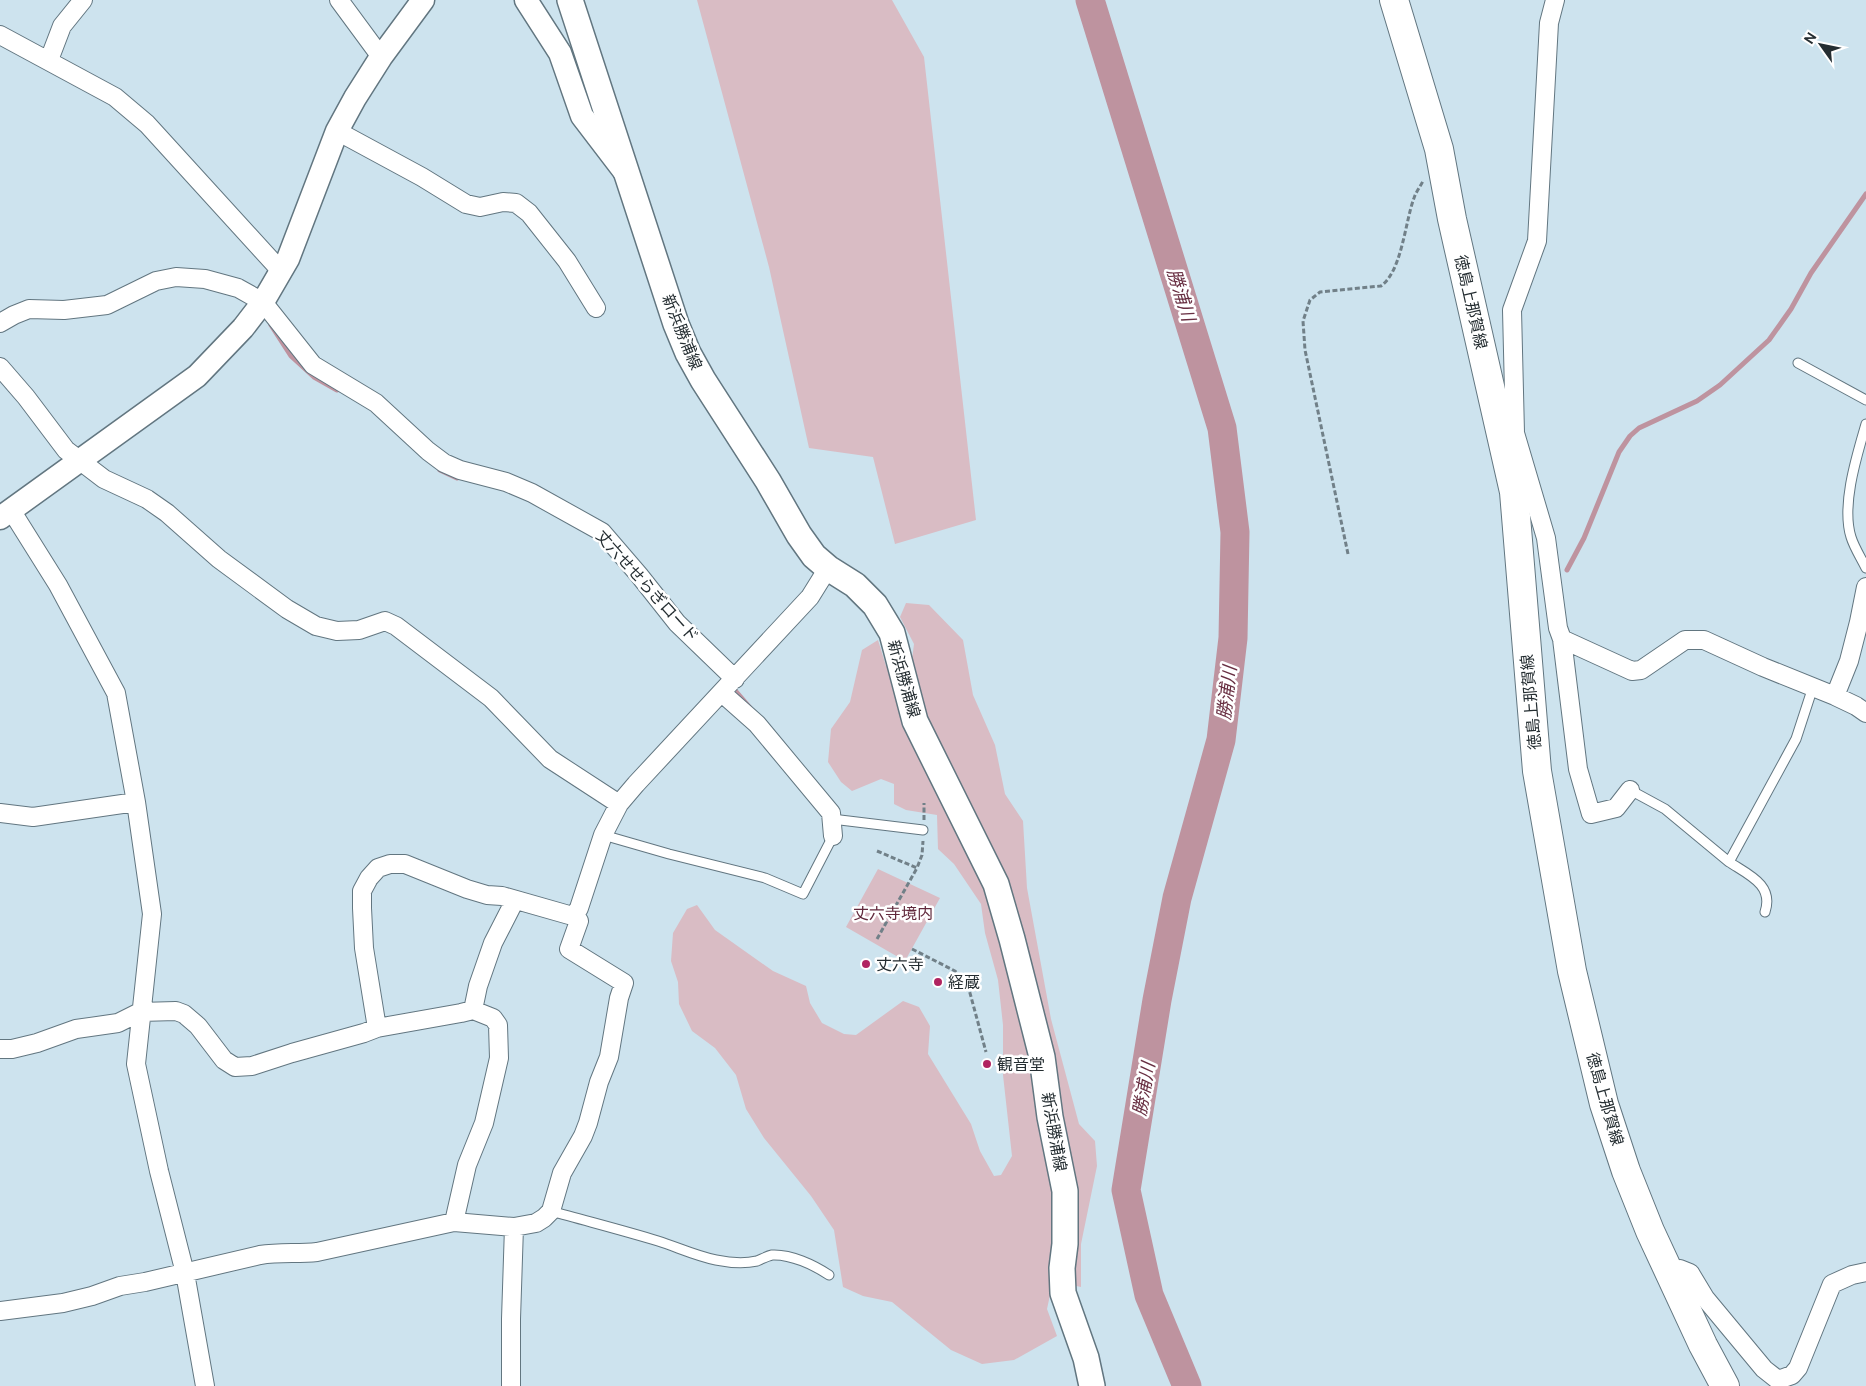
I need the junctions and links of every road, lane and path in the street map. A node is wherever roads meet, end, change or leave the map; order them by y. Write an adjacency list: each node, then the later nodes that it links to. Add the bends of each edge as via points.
1 (83, 0): 10 (street, via 62,26)
2 (339, 0): 9 (street)
3 (423, 0): 9 (street)
4 (526, 0): 13 (street, via 560,53 582,116)
5 (570, 0): 13 (main road, 新浜勝浦線)
6 (1394, 0): 12 (main road, 徳島上那賀線)
7 (1556, 0): 22 (street, via 1549,23 1537,241 1512,310)
8 (0, 35): 10 (street)
9 (381, 57): 11 (street)
10 (49, 60): 14 (street, via 115,97 147,124)
11 (338, 131): 14 (street); 16 (street, via 466,204 480,207 516,203 529,213 567,261)
12 (1439, 149): 22 (main road, 徳島上那賀線, via 1452,219); 25 (path, via 1414,199 1388,280 1381,286 1320,292 1310,300 1303,322)
13 (626, 174): 26 (main road, 新浜勝浦線, via 688,353 799,535 814,556)
14 (281, 271): 15 (street)
15 (263, 302): 17 (street, via 238,288 205,279 176,277 156,282 107,305 64,310 29,309); 23 (street, via 243,328 196,376); 30 (street, 丈六せせらぎロード, via 313,365 376,403 444,463 532,493 602,532 677,622)
16 (596, 308)
17 (0, 323)
18 (1798, 363): 20 (lane)
19 (0, 367): 23 (street, via 66,450)
20 (1866, 400)
21 (1866, 424): 27 (lane, via 1851,484 1848,520 1851,537)
22 (1508, 435): 29 (street, via 1546,538); 59 (main road, 徳島上那賀線, via 1537,771 1572,971 1604,1104 1626,1171)
23 (79, 460): 24 (street); 38 (street, via 104,479 160,508 219,559 316,626 337,631 359,630 384,621 396,626 491,698 550,759)
24 (6, 514): 36 (street, via 58,585 116,693)
25 (1348, 554)
26 (828, 568): 30 (street, via 810,597); 66 (main road, 新浜勝浦線, via 855,585 874,605 892,634 915,721 996,884 1005,911 1042,1057 1065,1191 1063,1293 1086,1358)
27 (1866, 568)
28 (1866, 587): 33 (street, via 1849,661)
29 (1562, 639): 31 (street, via 1632,671 1642,670 1685,640 1704,640); 35 (street, via 1578,769 1592,814 1616,808)
30 (735, 679): 32 (street)
31 (1812, 686): 33 (street); 44 (lane, via 1796,739)
32 (722, 693): 38 (street); 40 (street, via 757,724 831,813)
33 (1835, 696): 34 (street)
34 (1866, 713)
35 (1630, 790): 44 (lane, via 1665,810)
36 (136, 802): 39 (street, via 33,817); 52 (street, via 152,914)
37 (924, 803): 41 (path)
38 (619, 804): 42 (street)
39 (0, 813)
40 (832, 828): 41 (lane); 42 (lane, via 803,894 765,878)
41 (923, 830): 45 (path, via 922,856)
42 (603, 835): 48 (street)
43 (877, 851): 45 (path)
44 (1729, 862): 47 (lane, via 1756,880 1767,893)
45 (917, 868): 49 (path)
46 (515, 900): 48 (street); 51 (street, via 493,943); 53 (street, via 467,889 405,864 378,868 362,891 364,948)
47 (1764, 912)
48 (575, 916): 56 (street, via 578,921 569,949 624,983 609,1057 588,1123 562,1173)
49 (878, 938)
50 (912, 949): 55 (path, via 955,971 967,982)
51 (472, 1010): 53 (street); 57 (street, via 493,1018 498,1025 499,1058 484,1123 467,1165)
52 (140, 1012): 53 (street, via 176,1010 184,1014 198,1026 224,1060 235,1066 252,1066); 54 (street, via 118,1023 76,1029 12,1049); 61 (street, via 136,1064)
53 (377, 1028)
54 (0, 1049)
55 (986, 1052)
56 (551, 1211): 58 (street, via 536,1223); 62 (lane, via 715,1260 741,1264 770,1255 817,1267)
57 (454, 1222): 58 (street); 61 (street, via 317,1252 260,1254)
58 (514, 1227): 65 (street)
59 (1670, 1272): 60 (street, via 1680,1269 1690,1274 1705,1298 1764,1369 1778,1380 1792,1375 1798,1368 1832,1284); 67 (main road, 徳島上那賀線)
60 (1866, 1272)
61 (185, 1273): 63 (street, via 120,1286 63,1303); 64 (street)
62 (829, 1276)
63 (0, 1311)
64 (205, 1386)
65 (511, 1386)
66 (1092, 1386)
67 (1725, 1386)

